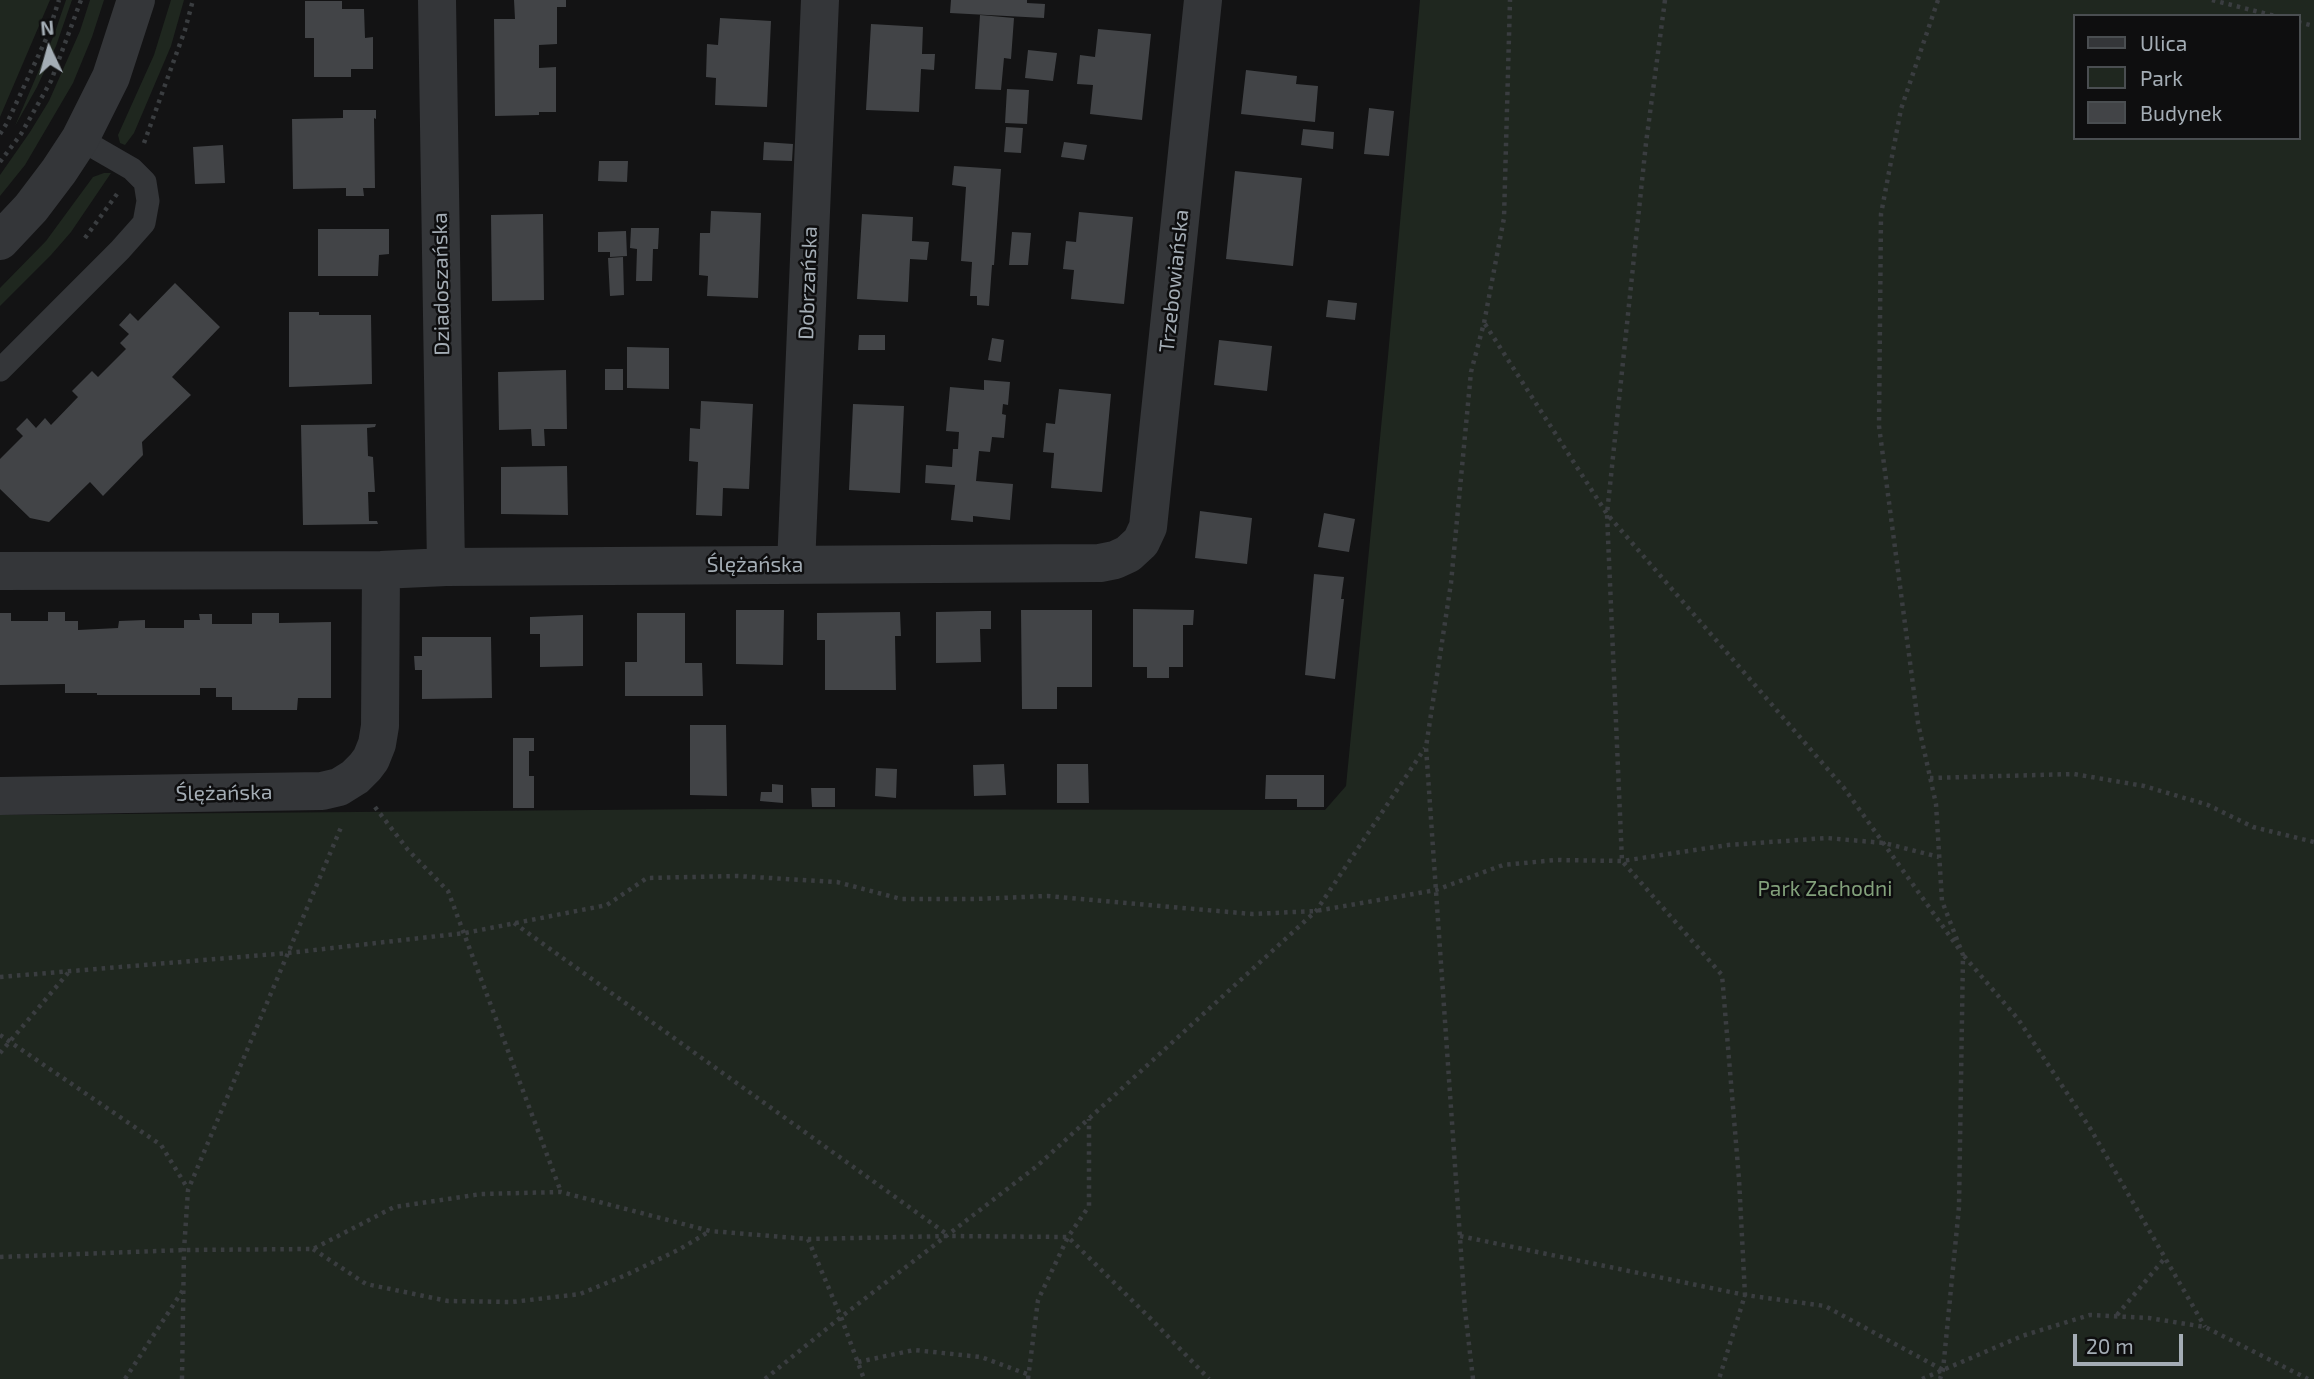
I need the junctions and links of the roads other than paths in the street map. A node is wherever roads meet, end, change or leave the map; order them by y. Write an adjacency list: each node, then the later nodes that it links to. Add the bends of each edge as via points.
1 (136, 0): 5 (street, via 111,77)
2 (437, 0): 10 (street, Dziadoszańska)
3 (820, 0): 9 (street, Dobrzańska)
4 (1203, 0): 8 (street, Trzebowiańska, via 1148,527)
5 (80, 139): 6 (street, via 31,208); 7 (lane, via 132,169 145,183 144,223)
6 (0, 241)
7 (0, 370)
8 (1128, 554): 9 (street, Ślężańska, via 1100,563)
9 (796, 565): 10 (street, Ślężańska)
10 (446, 567): 11 (street, Ślężańska)
11 (381, 570): 12 (street, Ślężańska); 13 (street, Ślężańska, via 377,744 371,759 339,787 321,791)
12 (0, 571)
13 (0, 796)

